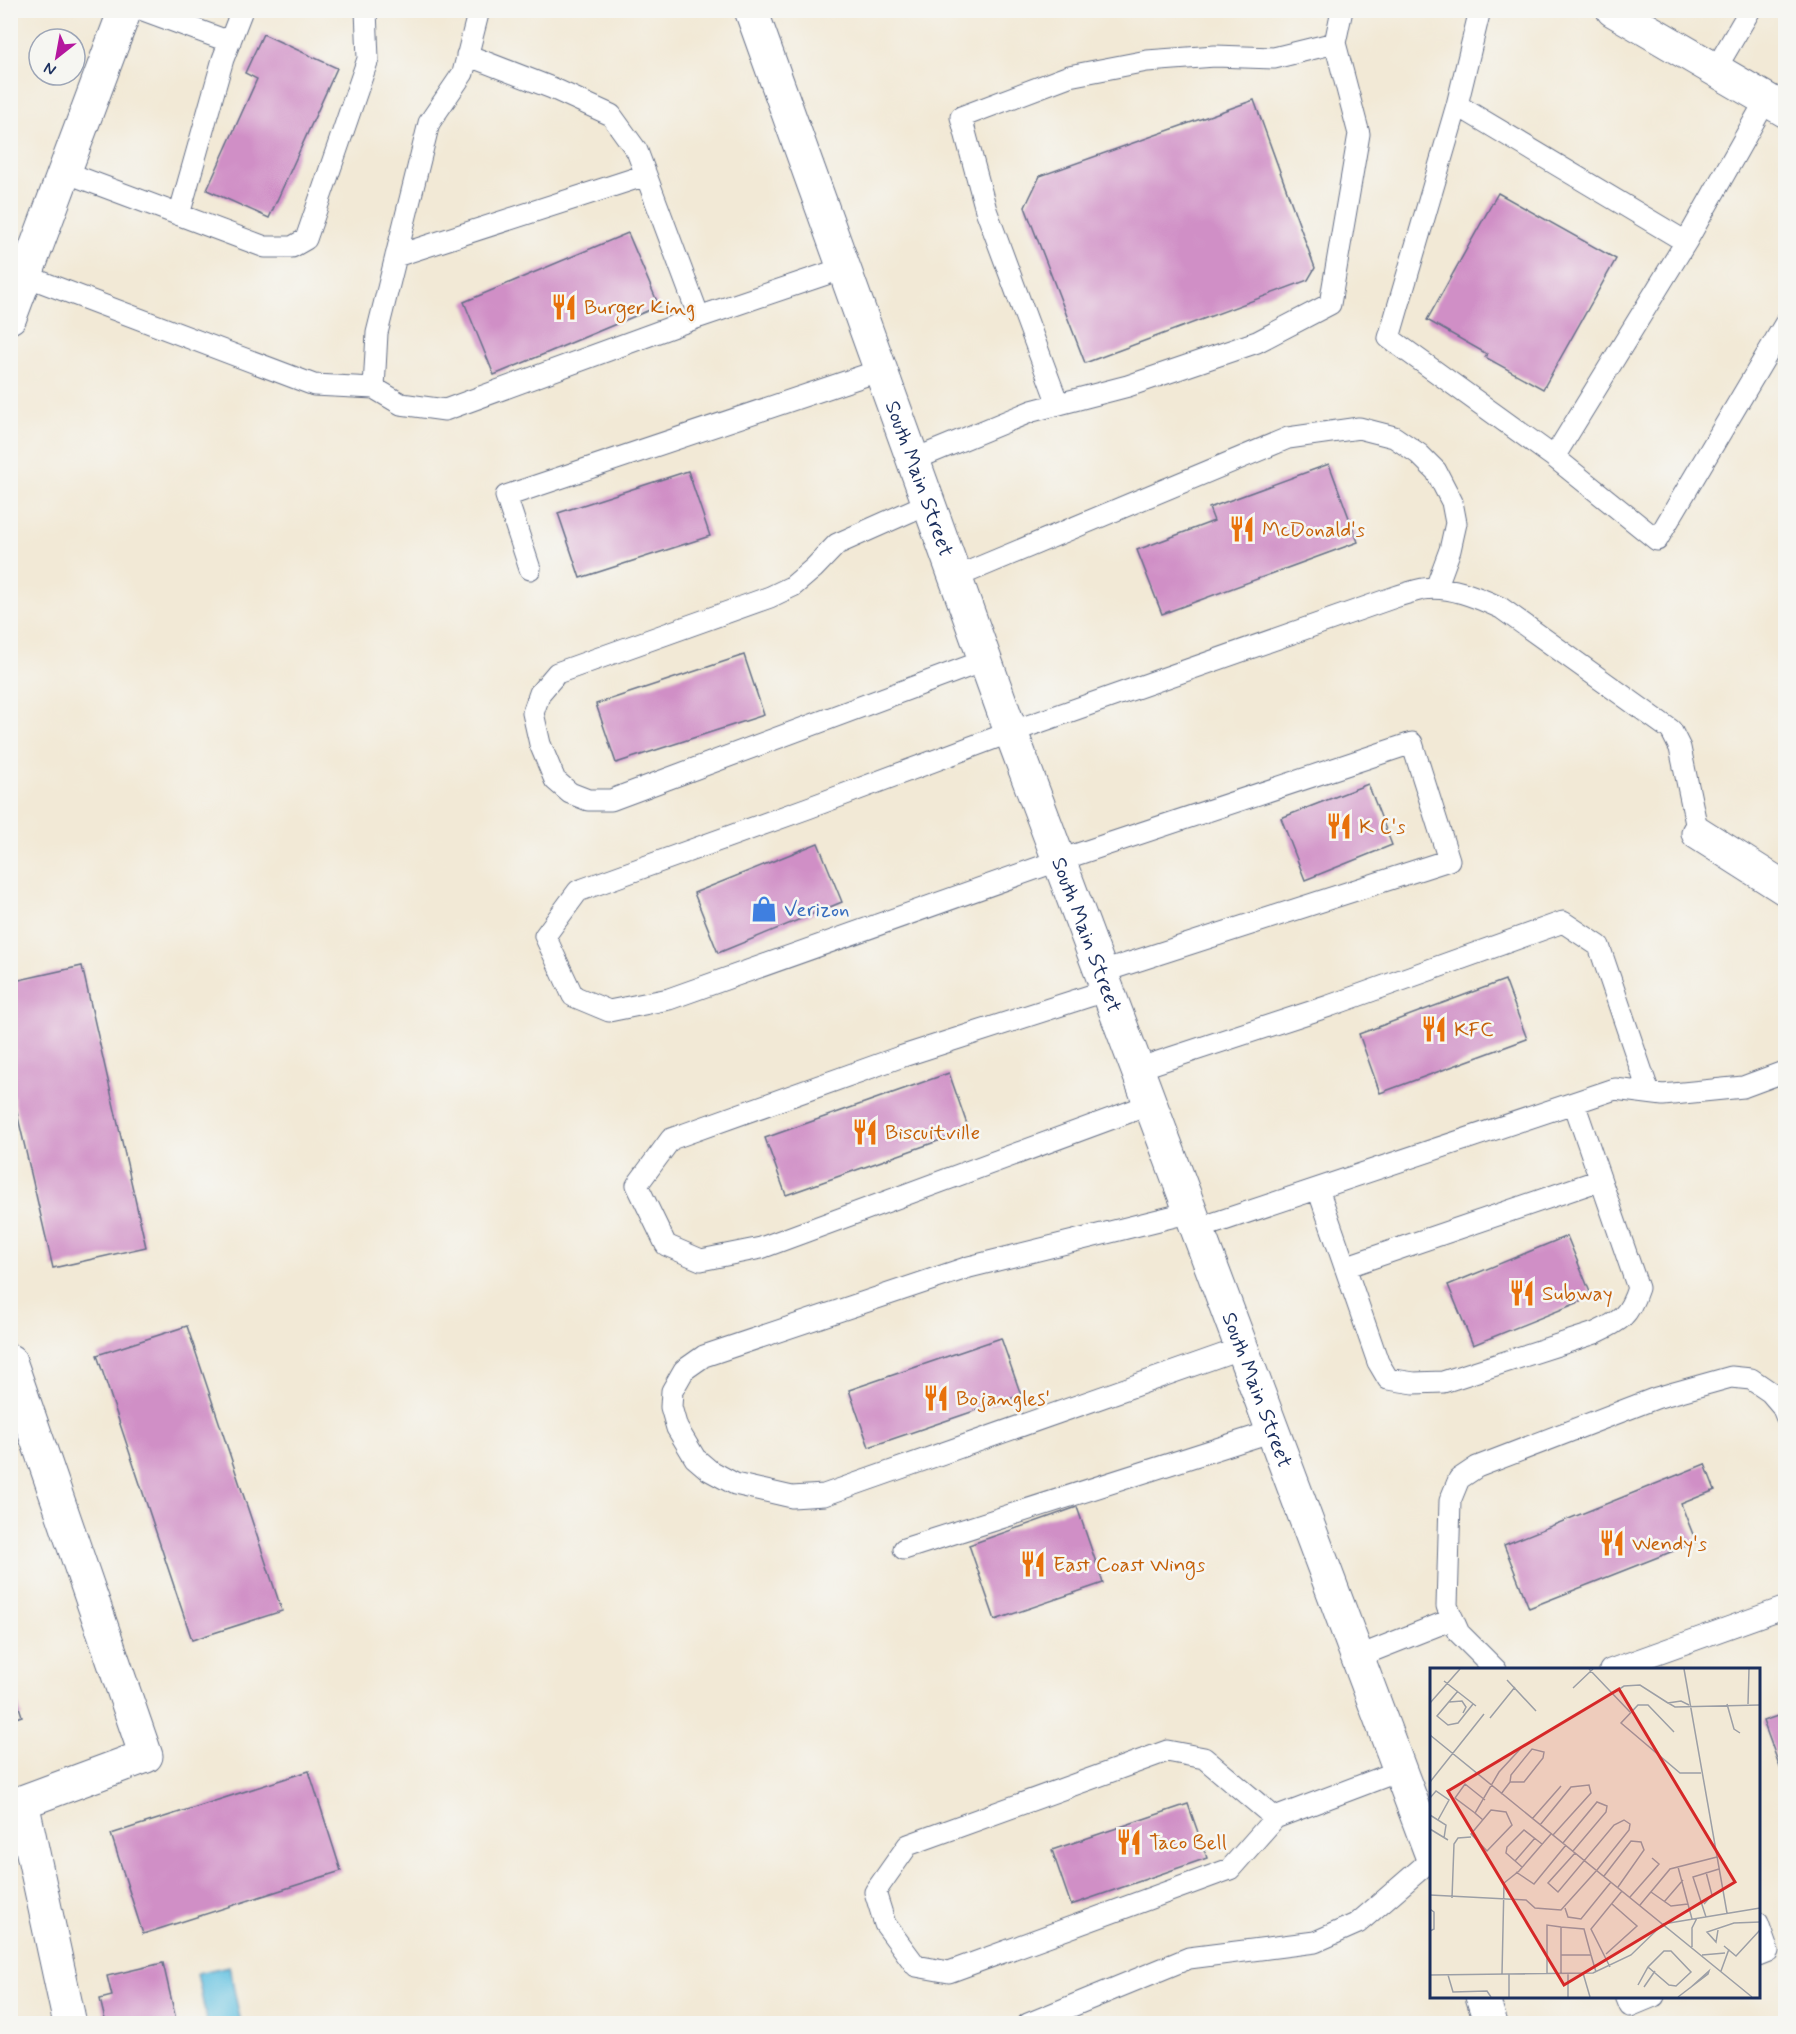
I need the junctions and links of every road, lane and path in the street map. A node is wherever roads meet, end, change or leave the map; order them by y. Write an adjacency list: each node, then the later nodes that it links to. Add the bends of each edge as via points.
1 (125, 10): 17 (main road)
2 (143, 10): 11 (lane)
3 (242, 10): 11 (lane)
4 (366, 10): 19 (lane, via 368,58 306,239 292,247 265,247)
5 (479, 10): 13 (lane)
6 (1342, 10): 12 (lane)
7 (1480, 10): 15 (lane)
8 (1613, 10): 14 (main road)
9 (1750, 10): 14 (lane)
10 (751, 11): 22 (main road, South Main Street)
11 (230, 42): 19 (lane)
12 (1335, 43): 29 (lane, via 1359,134 1330,304 1257,342 1128,386); 29 (lane, via 1274,58 1147,60 1069,76 961,117 987,210)
13 (467, 55): 18 (lane, via 610,115 637,150); 21 (lane, via 463,73 429,123)
14 (1715, 70): 16 (main road)
15 (1457, 105): 20 (lane); 30 (lane, via 1389,338)
16 (1776, 106): 20 (lane)
17 (65, 172): 19 (lane); 23 (main road)
18 (646, 175): 21 (lane); 25 (lane)
19 (179, 215)
20 (1686, 242): 30 (lane)
21 (396, 256): 28 (lane, via 377,333)
22 (844, 268): 25 (lane); 27 (main road, South Main Street)
23 (26, 276): 24 (main road); 28 (lane, via 314,385)
24 (10, 317)
25 (699, 317): 28 (lane, via 445,410 401,404)
26 (1785, 322): 30 (lane, via 1657,540)
27 (881, 370): 31 (main road, South Main Street); 33 (lane, via 506,496)
28 (374, 388)
29 (1058, 404): 31 (lane)
30 (1554, 457)
31 (913, 460): 32 (main road, South Main Street)
32 (929, 503): 34 (main road, South Main Street); 36 (lane, via 837,544 794,586 770,597 557,673 540,693 533,713 540,744 555,780 570,793 588,800 611,800)
33 (530, 569)
34 (956, 577): 35 (lane, via 1288,438 1359,428 1394,437 1419,454 1436,471 1452,502 1456,524); 36 (main road, South Main Street)
35 (1436, 588): 37 (lane, via 1395,597); 38 (lane, via 1474,596 1501,608 1671,730 1680,748)
36 (986, 660): 37 (main road, South Main Street)
37 (1011, 732): 39 (main road, South Main Street); 39 (lane, via 578,891 544,936 573,996 609,1011 669,999)
38 (1698, 832): 40 (main road)
39 (1060, 860): 41 (main road, South Main Street); 41 (lane, via 1412,743 1449,860)
40 (1785, 889)
41 (1105, 981): 42 (main road, South Main Street); 46 (lane, via 671,1139 637,1185 666,1245 700,1260 761,1248)
42 (1137, 1069): 44 (lane, via 1329,1006 1563,922 1599,946); 46 (main road, South Main Street)
43 (1785, 1071): 44 (lane, via 1743,1087)
44 (1649, 1093): 45 (lane, via 1615,1089)
45 (1574, 1103): 47 (lane); 48 (lane)
46 (1151, 1104): 49 (main road, South Main Street)
47 (1600, 1180): 50 (lane); 50 (lane, via 1638,1288 1632,1305 1617,1323 1595,1333 1443,1382 1388,1379 1378,1362)
48 (1317, 1189): 49 (lane); 50 (lane)
49 (1194, 1220): 51 (main road, South Main Street); 51 (lane, via 969,1267 704,1356 684,1370 672,1391 671,1407 677,1428 695,1458 735,1484 792,1497 824,1496)
50 (1345, 1267)
51 (1242, 1348): 54 (main road, South Main Street)
52 (10, 1361): 63 (main road, via 146,1756)
53 (1785, 1416): 57 (lane, via 1770,1392 1751,1379 1731,1377 1656,1398 1477,1467 1460,1479 1450,1501 1447,1606)
54 (1273, 1431): 55 (lane); 58 (main road, South Main Street)
55 (904, 1549)
56 (1785, 1607): 59 (lane)
57 (1453, 1619): 58 (lane); 60 (lane, via 1459,1633)
58 (1357, 1657): 62 (main road, South Main Street)
59 (1662, 1661): 61 (lane)
60 (1494, 1668)
61 (1622, 1668)
62 (1399, 1771): 64 (lane); 65 (main road, South Main Street)
63 (16, 1803): 72 (main road)
64 (1275, 1818): 64 (lane, via 1204,1758 1167,1751 908,1845 875,1892 885,1924 916,1966 949,1972 1230,1869)
65 (1430, 1854)
66 (1430, 1858): 73 (lane, via 1358,1923 1315,1942 1189,1958)
67 (1760, 1929): 68 (lane, via 1768,1951)
68 (1760, 1953)
69 (1483, 1998): 74 (main road)
70 (1627, 1998): 71 (lane, via 1630,2006)
71 (1649, 1998)
72 (70, 2024)
73 (1028, 2024)
74 (1491, 2024)

